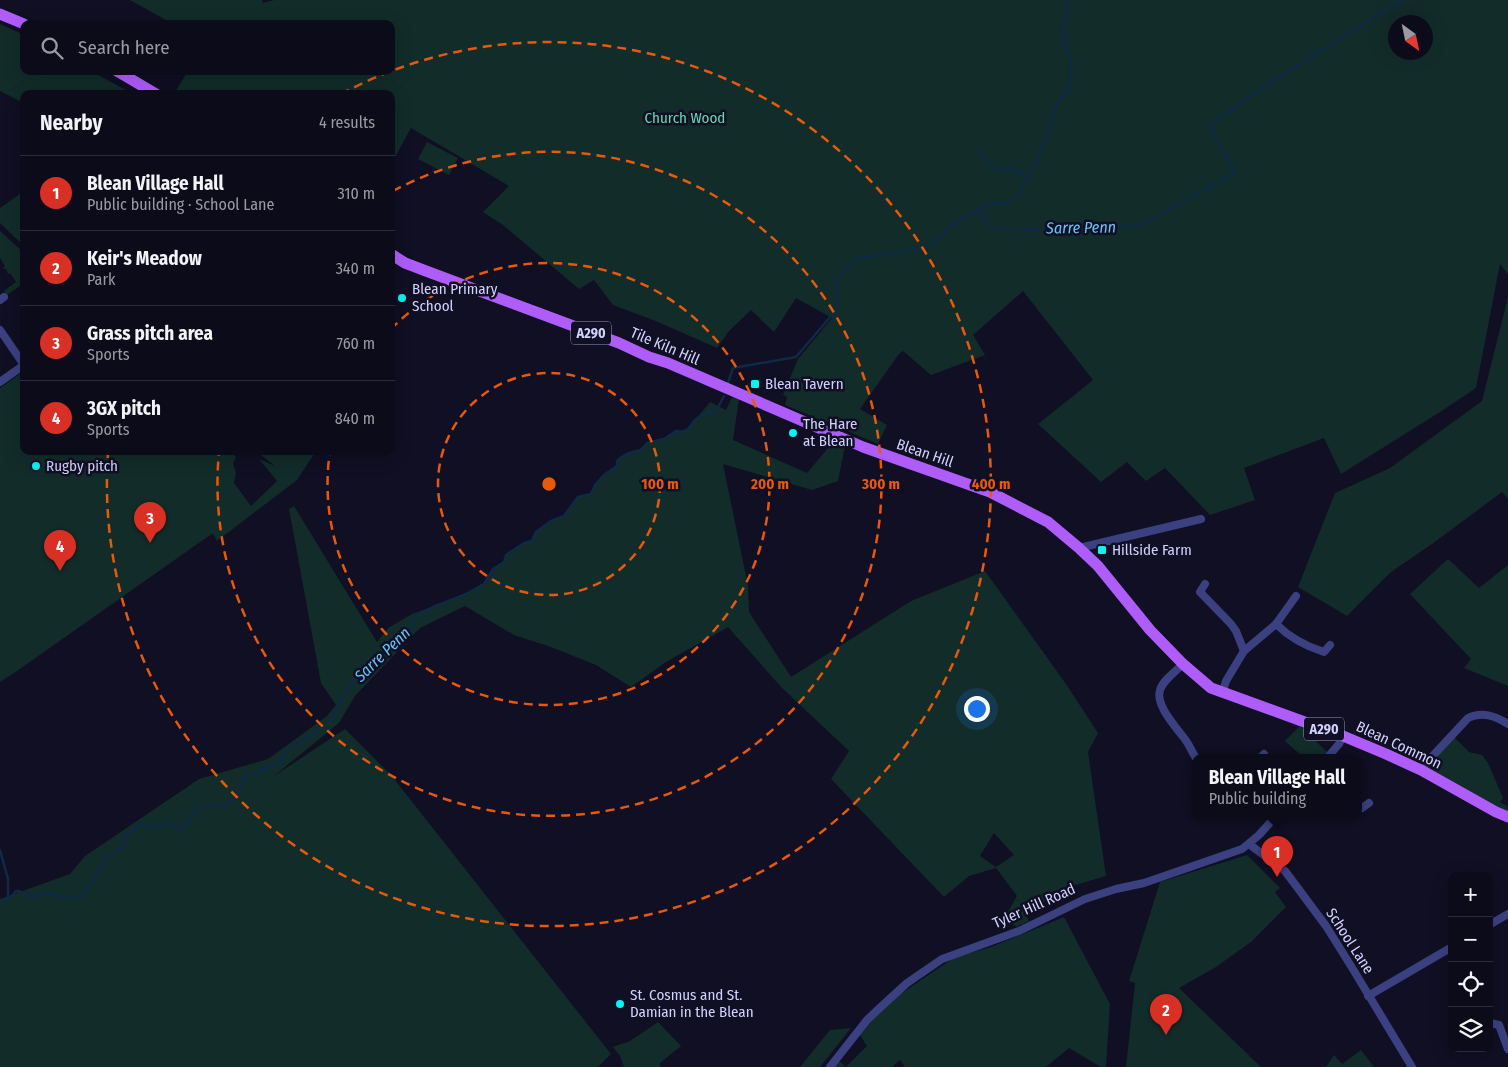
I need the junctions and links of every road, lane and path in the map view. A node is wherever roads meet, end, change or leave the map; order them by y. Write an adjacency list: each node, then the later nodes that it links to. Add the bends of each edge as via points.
1 (0, 14): 2 (main road)
2 (20, 22)
3 (123, 75): 4 (main road)
4 (149, 90)
5 (395, 256): 10 (main road, Tile Kiln Hill / A290)
6 (0, 330): 7 (street)
7 (20, 359)
8 (20, 368): 9 (street)
9 (0, 382)
10 (754, 400): 12 (main road, Blean Hill / A290, via 863,447 990,492 1048,522)
11 (1201, 519): 12 (street)
12 (1079, 548): 16 (main road, Blean Hill / A290, via 1098,566)
13 (1205, 584): 18 (street, via 1200,592 1236,630)
14 (1296, 596): 15 (street)
15 (1276, 624): 17 (street, via 1287,635 1310,648 1324,652); 18 (street)
16 (1150, 630): 19 (main road, Blean Common / A290)
17 (1330, 645)
18 (1244, 651): 20 (street)
19 (1183, 664): 20 (main road, Blean Common / A290, via 1211,688); 23 (street, via 1159,693 1172,723)
20 (1222, 693): 22 (main road, Blean Common / A290)
21 (1508, 724): 25 (street, via 1486,714 1468,718)
22 (1343, 736): 24 (street); 25 (main road, Blean Common / A290)
23 (1194, 754)
24 (1330, 754)
25 (1421, 770): 28 (main road, Blean Common / A290)
26 (1369, 803): 27 (street)
27 (1362, 808)
28 (1508, 817)
29 (1273, 819): 30 (street, Tyler Hill Road)
30 (1249, 844): 34 (street, School Lane, via 1285,871 1333,938); 37 (street, Tyler Hill Road, via 1242,850 1144,883 1085,899 1019,931 942,959 907,983 867,1020)
31 (1508, 914): 32 (street)
32 (1493, 923)
33 (1448, 949): 34 (street)
34 (1368, 996): 38 (street, School Lane)
35 (1493, 1024): 36 (street, via 1499,1025)
36 (1508, 1049)
37 (830, 1067)
38 (1412, 1067)

